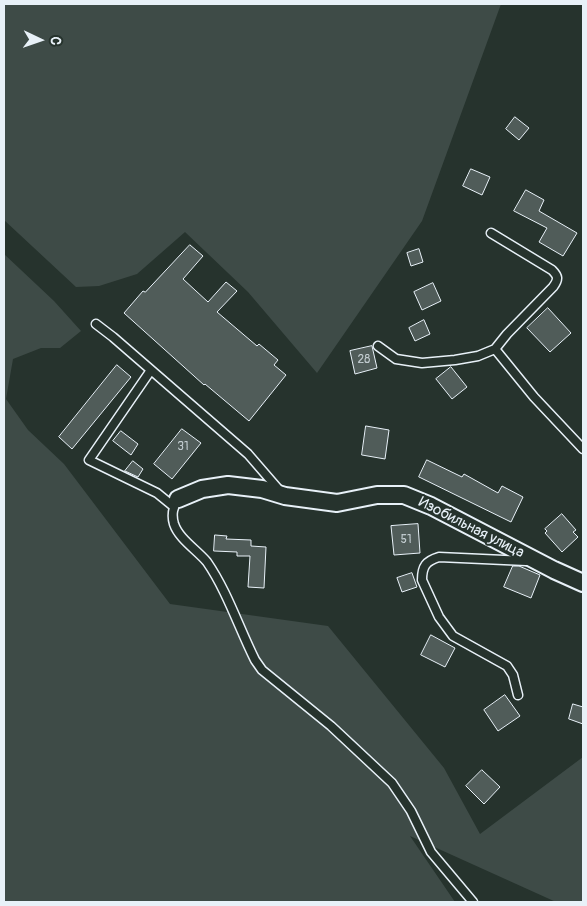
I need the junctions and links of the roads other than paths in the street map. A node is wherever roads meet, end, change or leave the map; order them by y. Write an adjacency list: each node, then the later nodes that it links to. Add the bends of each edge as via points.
1 (491, 233): 4 (lane, via 545,265 557,276 554,287)
2 (96, 324): 5 (lane)
3 (378, 346): 4 (lane, via 396,359 422,363 478,356)
4 (495, 349): 6 (lane, via 534,398)
5 (151, 370): 7 (lane, via 248,454); 8 (lane, via 89,460)
6 (583, 449)
7 (285, 496): 8 (street, Изобильная улица, via 262,489 228,485 202,489); 9 (street, Изобильная улица, via 337,502 377,495 404,495)
8 (176, 502): 12 (lane, via 172,516 174,526 207,563 220,584 262,670 392,783 431,852)
9 (538, 561): 10 (street, Изобильная улица); 11 (lane, via 439,556 424,564 422,572 422,580 445,627 453,636 507,666)
10 (583, 583)
11 (518, 695)
12 (473, 902)

